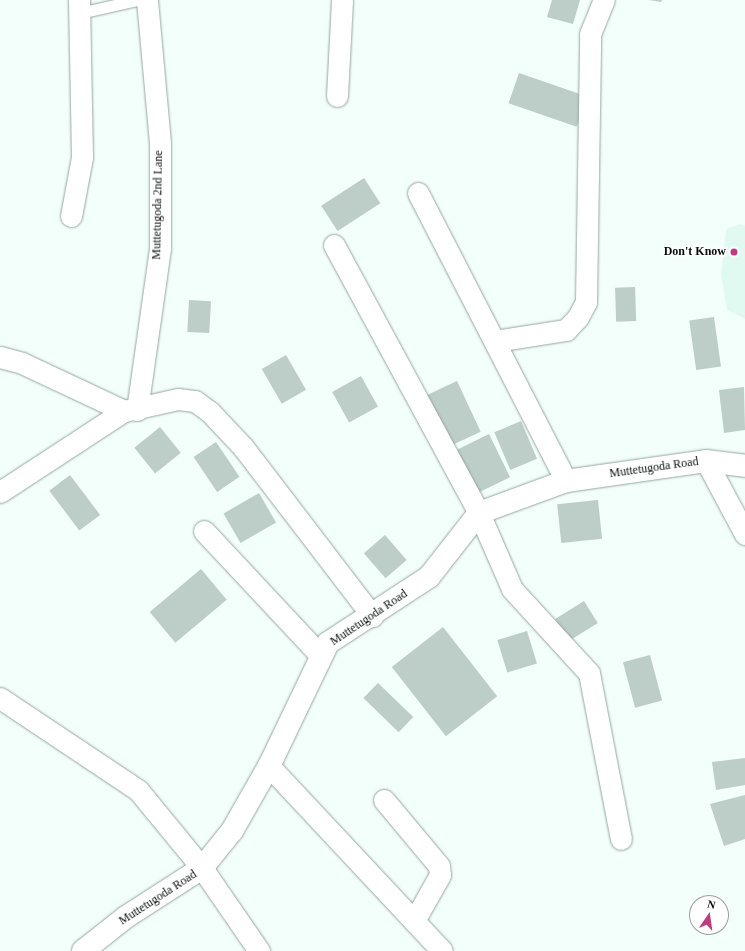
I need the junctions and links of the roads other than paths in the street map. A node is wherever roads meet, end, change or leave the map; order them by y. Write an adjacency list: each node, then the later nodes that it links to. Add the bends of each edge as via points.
1 (137, 0): 5 (lane)
2 (147, 0): 12 (street, Muttetugoda 2nd Lane, via 160,143 160,248)
3 (342, 0): 6 (street)
4 (604, 0): 10 (street, via 590,34 586,302 578,317 566,330)
5 (80, 6): 8 (street, via 82,157)
6 (337, 96)
7 (418, 193): 10 (street)
8 (71, 216)
9 (334, 245): 17 (street)
10 (495, 341): 15 (street)
11 (0, 357): 12 (street, via 22,363)
12 (130, 411): 16 (street); 20 (street, via 178,399 195,401 210,412 243,447)
13 (706, 461): 14 (street, Muttetugoda Road); 15 (street, Muttetugoda Road); 19 (street)
14 (745, 466)
15 (566, 481): 17 (street, Muttetugoda Road)
16 (0, 492)
17 (479, 513): 20 (street, Muttetugoda Road, via 429,577); 25 (street, via 512,589 589,673)
18 (204, 531): 21 (street)
19 (745, 534)
20 (372, 616): 21 (street, Muttetugoda Road, via 328,643)
21 (321, 656): 23 (street, Muttetugoda Road)
22 (0, 698): 26 (street, via 138,790)
23 (269, 766): 26 (street, Muttetugoda Road, via 232,831); 27 (street)
24 (384, 800): 27 (street, via 439,866 440,875)
25 (620, 839)
26 (202, 868): 28 (street, Muttetugoda Road, via 126,917); 29 (street)
27 (414, 921): 30 (street)
28 (83, 951)
29 (259, 951)
30 (442, 951)

